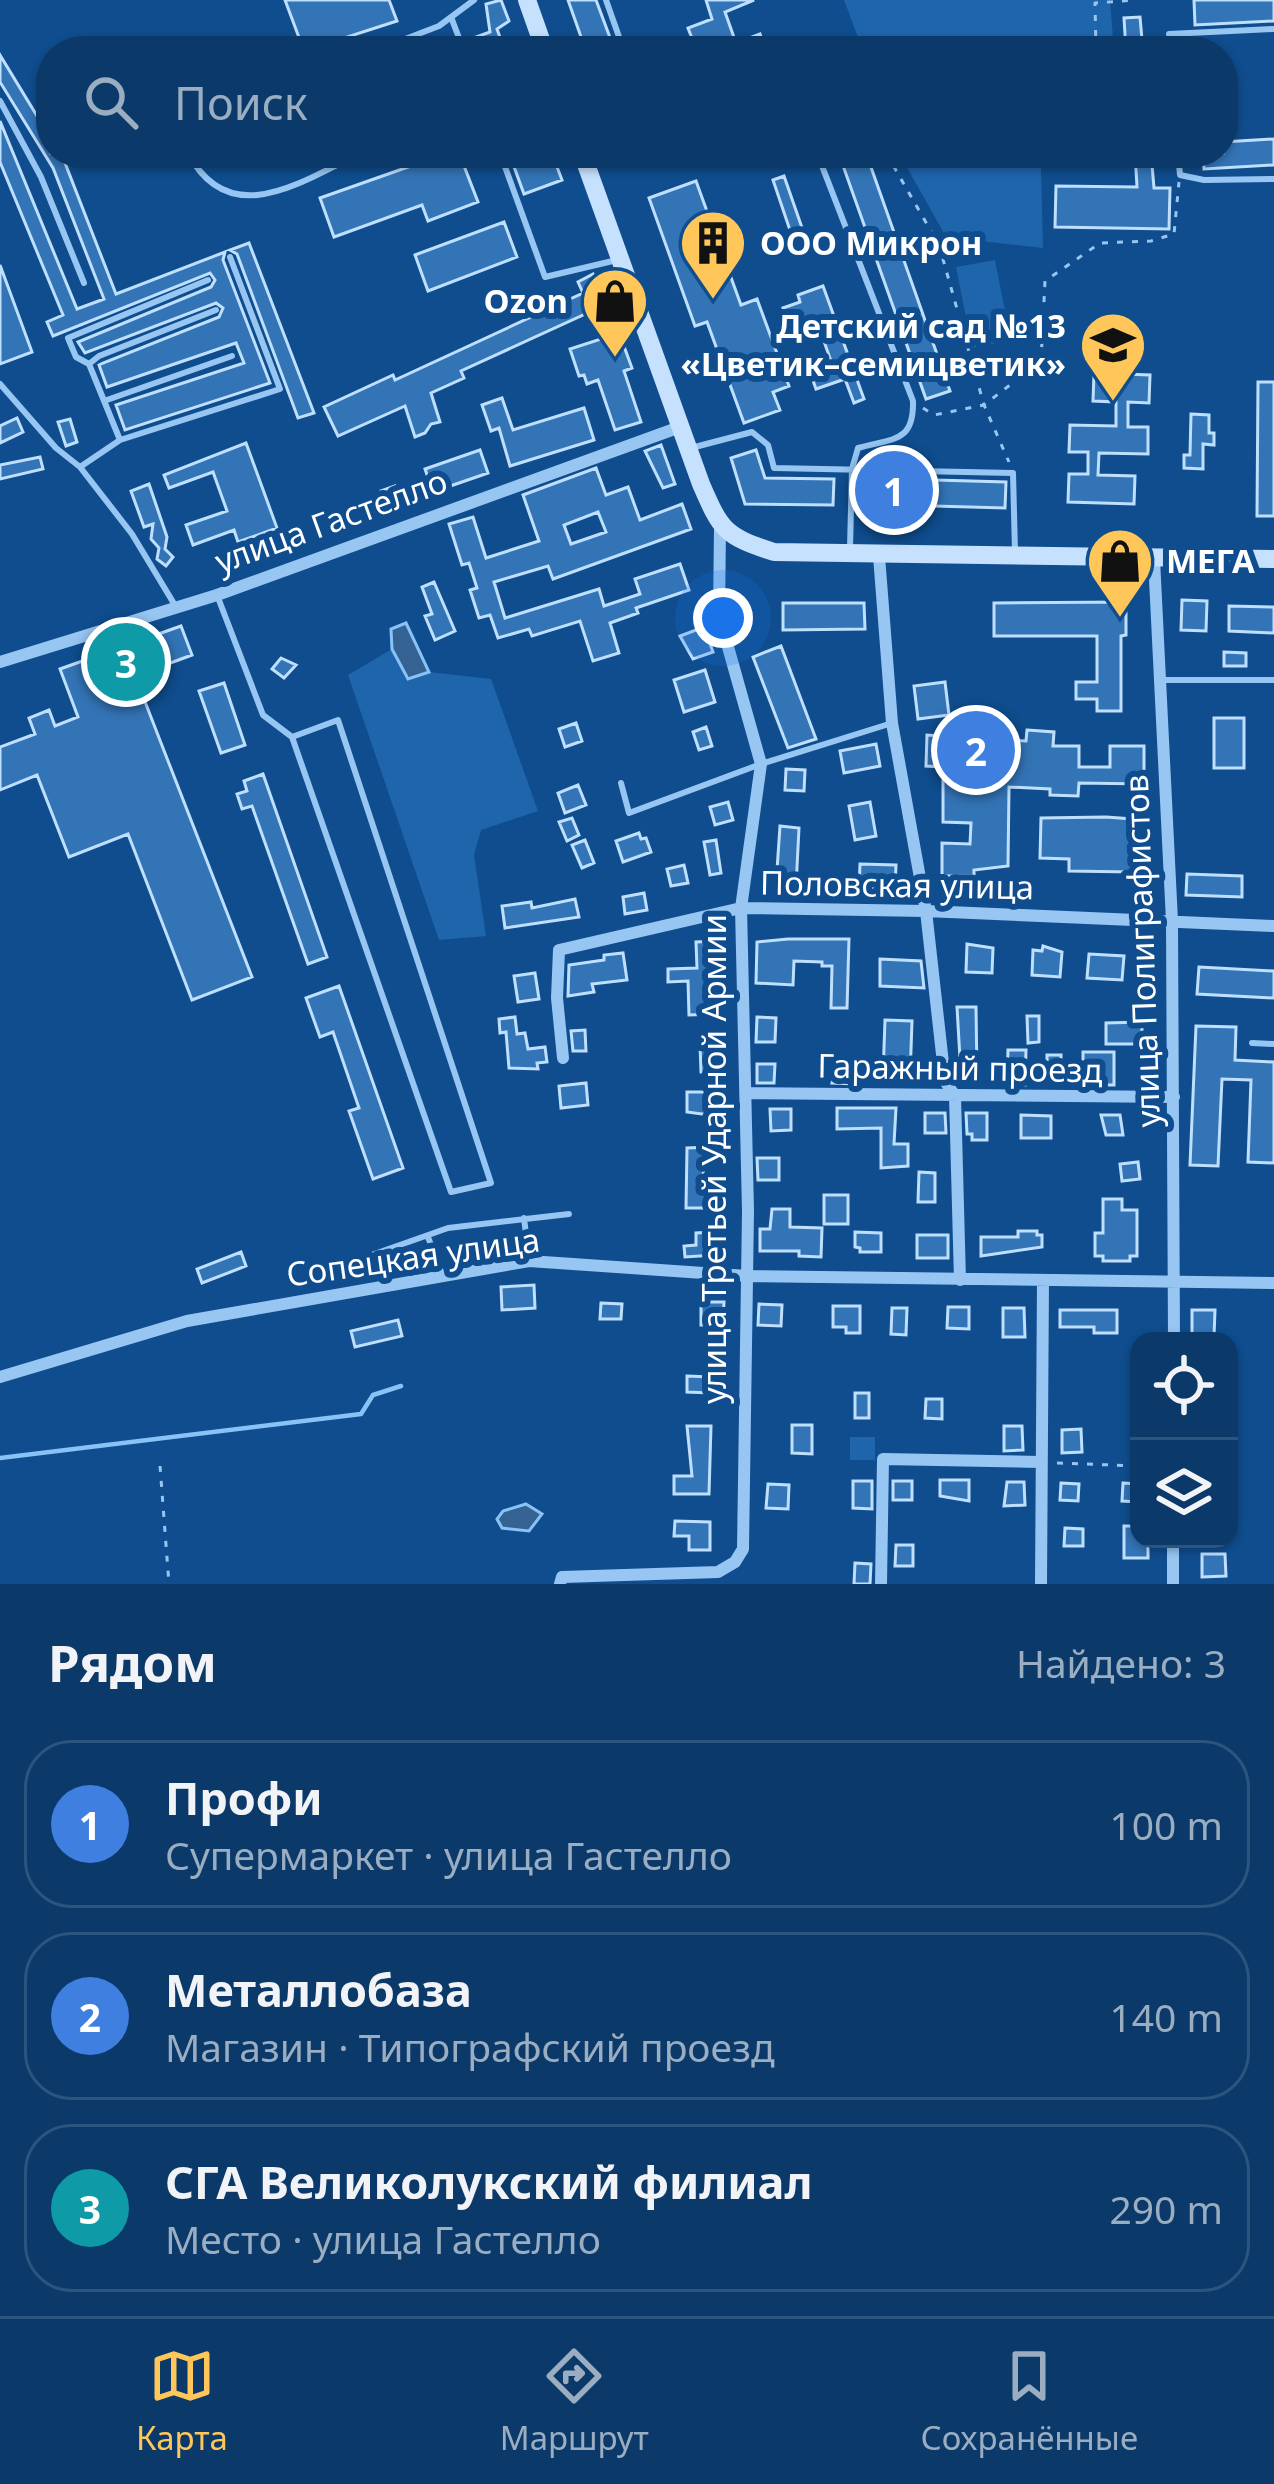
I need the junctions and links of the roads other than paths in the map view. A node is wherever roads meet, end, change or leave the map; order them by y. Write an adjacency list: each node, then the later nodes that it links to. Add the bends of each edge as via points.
1 (474, 0): 4 (lane)
2 (527, 0): 8 (main road)
3 (605, 0): 9 (lane)
4 (451, 17): 6 (lane); 7 (lane)
5 (1274, 29): 10 (lane)
6 (413, 36)
7 (458, 36)
8 (540, 36)
9 (618, 36)
10 (1169, 36)
11 (0, 101): 12 (lane)
12 (36, 168)
13 (36, 168): 24 (lane)
14 (201, 168): 15 (lane, via 243,198 278,194)
15 (330, 168)
16 (505, 168): 22 (lane, via 545,278)
17 (587, 168): 22 (main road, улица Третьей Ударной Армии)
18 (823, 168): 34 (lane, via 913,401 905,435 858,448)
19 (1179, 168): 20 (lane, via 1180,175 1204,180)
20 (1274, 179)
21 (230, 257): 31 (lane, via 280,389)
22 (620, 259): 30 (main road, улица Третьей Ударной Армии)
23 (208, 280): 27 (lane, via 68,338)
24 (84, 283)
25 (216, 310): 27 (lane)
26 (232, 356): 29 (lane)
27 (89, 364): 29 (lane)
28 (0, 385): 33 (lane)
29 (104, 401): 31 (lane)
30 (680, 427): 32 (main road, улица Третьей Ударной Армии); 41 (street, улица Гастелло)
31 (120, 440): 33 (lane)
32 (688, 449): 34 (lane, via 752,432 768,445 774,468); 35 (main road, улица Третьей Ударной Армии)
33 (80, 467): 42 (lane)
34 (852, 470): 36 (lane); 38 (lane, via 1013,473)
35 (720, 527): 36 (main road, via 774,552); 48 (street, улица Третьей Ударной Армии, via 719,615)
36 (850, 556): 37 (main road)
37 (879, 556): 38 (main road); 46 (street)
38 (1015, 557): 39 (main road)
39 (1154, 559): 40 (main road); 44 (street, улица Полиграфистов)
40 (1274, 560)
41 (217, 595): 42 (street, улица Гастелло); 47 (lane, via 262,715)
42 (176, 607): 43 (street, улица Гастелло)
43 (0, 662)
44 (1160, 680): 45 (lane); 52 (street, улица Полиграфистов)
45 (1274, 680)
46 (892, 723): 48 (lane); 51 (street)
47 (292, 737): 47 (lane, via 451,1192 490,1183 338,721)
48 (761, 764): 49 (lane, via 629,813); 50 (street, улица Третьей Ударной Армии)
49 (621, 783)
50 (742, 908): 51 (street, Половская улица); 56 (street, Половская улица, via 559,950); 57 (street, улица Третьей Ударной Армии)
51 (926, 911): 52 (street, Половская улица); 58 (street, via 945,1081)
52 (1172, 921): 53 (street, Половская улица); 59 (street, улица Полиграфистов)
53 (1274, 926)
54 (1252, 1043): 55 (lane)
55 (1274, 1044)
56 (563, 1058)
57 (746, 1093): 58 (street, Гаражный проезд); 65 (street, улица Третьей Ударной Армии)
58 (955, 1096): 59 (street, Гаражный проезд); 67 (street)
59 (1174, 1097): 69 (street, улица Полиграфистов)
60 (569, 1214): 61 (lane)
61 (524, 1218): 62 (lane); 64 (lane)
62 (428, 1238): 63 (lane); 66 (lane)
63 (364, 1258)
64 (529, 1262): 65 (street, Сопецкая улица); 66 (street, Сопецкая улица)
65 (747, 1276): 67 (street, Сопецкая улица); 75 (street, улица Третьей Ударной Армии, via 743,1549 718,1572 562,1577)
66 (443, 1278): 72 (street, Сопецкая улица, via 187,1322)
67 (960, 1280): 68 (street, Сопецкая улица)
68 (1042, 1280): 69 (street, Сопецкая улица); 73 (street)
69 (1175, 1282): 70 (street, Сопецкая улица); 71 (street, улица Полиграфистов)
70 (1274, 1283)
71 (1174, 1332)
72 (0, 1377)
73 (1040, 1462): 76 (street, via 883,1459); 77 (street)
74 (1173, 1548): 78 (street)
75 (560, 1584)
76 (881, 1584)
77 (1041, 1584)
78 (1173, 1584)

